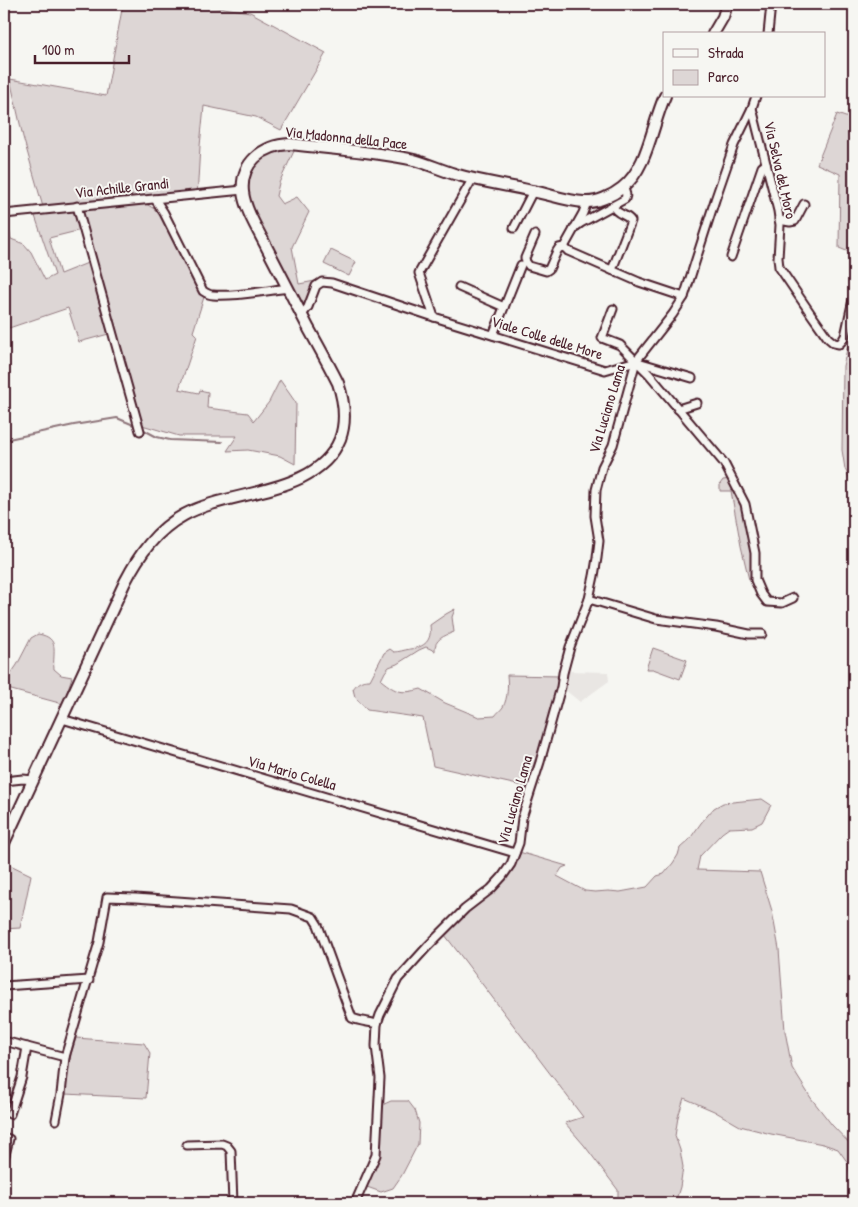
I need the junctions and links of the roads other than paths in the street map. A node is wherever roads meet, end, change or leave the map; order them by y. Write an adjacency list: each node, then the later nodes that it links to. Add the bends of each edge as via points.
1 (727, 4): 3 (main road)
2 (771, 4): 4 (street)
3 (713, 32)
4 (768, 32)
5 (664, 98): 10 (main road, Via Madonna della Pace, via 641,165)
6 (755, 98): 7 (street)
7 (752, 108): 8 (street, Via Selva del Moro); 30 (street, via 734,145)
8 (766, 164): 19 (street, Via Selva del Moro); 24 (street, via 762,167)
9 (473, 178): 11 (main road, Via Madonna della Pace, via 397,157 282,144 267,149 253,161 246,172); 12 (main road, Via Madonna della Pace); 34 (street, via 419,274)
10 (623, 188): 14 (main road, Via Madonna della Pace, via 606,198); 17 (street, via 626,196)
11 (243, 190): 13 (street, Via Achille Grandi); 28 (main road, via 247,207)
12 (533, 191): 14 (main road, Via Madonna della Pace); 20 (street)
13 (154, 199): 16 (street, Via Achille Grandi); 28 (street, via 202,291 212,295 231,295)
14 (587, 202): 21 (street)
15 (804, 204): 19 (street, via 795,221)
16 (77, 206): 18 (street, Via Achille Grandi); 40 (street)
17 (613, 206): 21 (street); 26 (street, via 617,213 631,221)
18 (4, 214)
19 (779, 220): 29 (street, Via Selva del Moro, via 779,267 834,343 839,344 845,336)
20 (514, 228)
21 (574, 228): 23 (street)
22 (535, 235): 23 (street, via 525,258 529,266 546,271 559,248)
23 (564, 247): 26 (street)
24 (731, 257)
25 (521, 265): 31 (street)
26 (612, 270): 30 (street)
27 (459, 287): 31 (street)
28 (288, 288): 33 (main road)
29 (854, 295)
30 (684, 297): 36 (street)
31 (504, 307): 35 (street)
32 (614, 309): 36 (street, via 602,338 620,345)
33 (302, 316): 34 (street, Viale Colle delle More, via 316,286 325,282); 44 (main road, via 342,397 343,425 337,444 315,471 301,478 204,506 166,527 145,548 132,569)
34 (434, 317): 35 (street, Viale Colle delle More)
35 (493, 335): 36 (street, Viale Colle delle More, via 605,370)
36 (636, 362): 37 (street); 39 (street); 42 (street, Via Luciano Lama, via 613,445 602,467 596,490 598,558)
37 (692, 378)
38 (697, 403): 39 (street)
39 (678, 409): 41 (street, via 724,463 745,504 755,553 755,580 760,594 767,602 782,603)
40 (140, 431)
41 (793, 598)
42 (588, 599): 43 (street, via 656,619); 48 (street, Via Luciano Lama, via 570,647)
43 (762, 634)
44 (62, 719): 45 (main road); 48 (street, Via Mario Colella)
45 (33, 780): 46 (street); 47 (main road)
46 (4, 781)
47 (4, 843)
48 (515, 853): 51 (street, Via Luciano Lama, via 511,864 491,889 465,909 398,979)
49 (89, 980): 50 (street); 51 (street, via 107,897 291,910 313,916 352,1018); 54 (street)
50 (4, 986)
51 (377, 1024): 61 (street, Via Luciano Lama, via 380,1078 376,1155)
52 (4, 1041): 53 (street)
53 (27, 1047): 54 (street); 55 (street, via 22,1077)
54 (66, 1057): 56 (street)
55 (10, 1114)
56 (56, 1120)
57 (4, 1137): 59 (street, via 9,1139)
58 (187, 1145): 60 (street, via 222,1144 230,1148)
59 (4, 1160)
60 (233, 1203)
61 (355, 1203)

